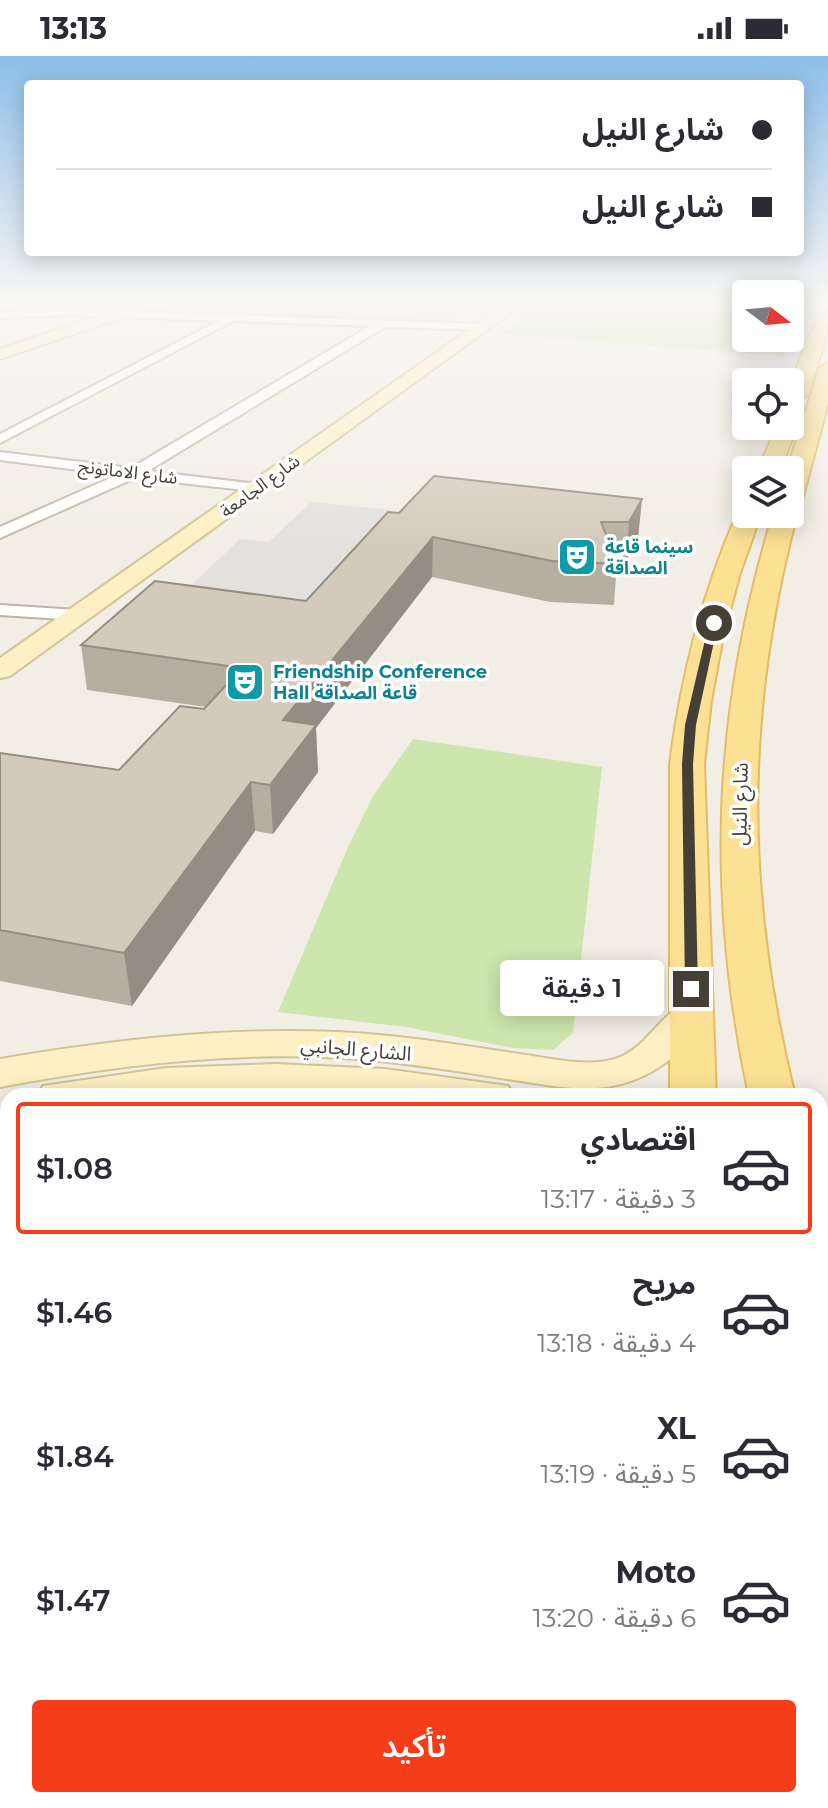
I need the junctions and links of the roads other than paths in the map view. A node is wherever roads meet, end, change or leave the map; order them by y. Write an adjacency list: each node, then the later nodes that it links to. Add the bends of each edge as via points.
1 (108, 383): 5 (street)
2 (284, 383): 10 (street)
3 (406, 383): 11 (main road, شارع الجامعة)
4 (824, 383): 7 (main road, شارع النيل)
5 (0, 439)
6 (804, 439): 7 (main road)
7 (808, 441): 9 (main road, شارع النيل)
8 (0, 456): 10 (street, شارع الاماتونج)
9 (800, 456)
10 (134, 473): 11 (street, شارع الاماتونج); 14 (street)
11 (257, 489): 16 (main road, شارع الجامعة)
12 (764, 528): 18 (main road, شارع النيل, via 706,648)
13 (769, 528): 19 (main road, شارع النيل)
14 (0, 533)
15 (0, 610): 16 (street)
16 (78, 615): 17 (main road, شارع الجامعة)
17 (0, 670)
18 (690, 725): 19 (main road); 20 (main road, شارع النيل)
19 (742, 730): 25 (main road, شارع النيل, via 743,951)
20 (692, 1014): 21 (main road, الشارع الجانبي, via 646,1059 628,1069 598,1074 342,1046 247,1043 169,1047); 24 (main road, شارع النيل)
21 (0, 1073)
22 (129, 1088): 23 (main road, via 217,1078 309,1078)
23 (434, 1088)
24 (693, 1088)
25 (770, 1088)

